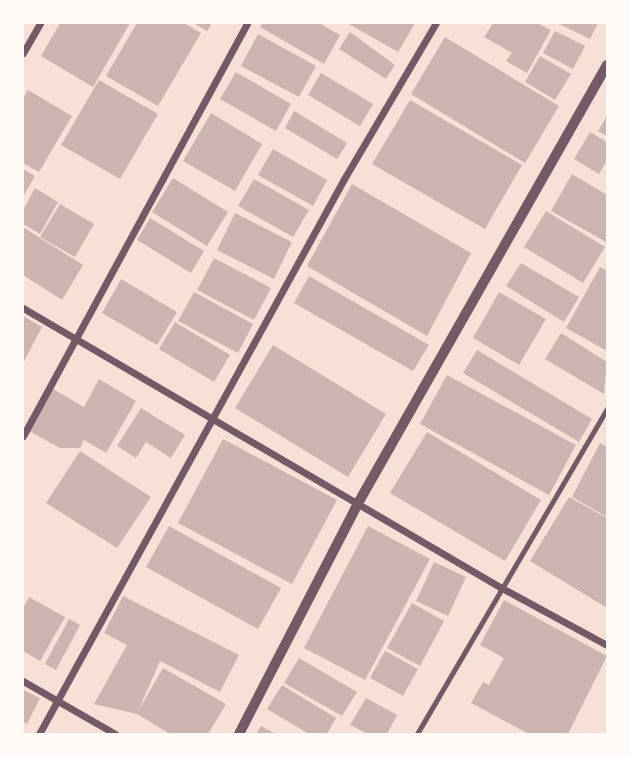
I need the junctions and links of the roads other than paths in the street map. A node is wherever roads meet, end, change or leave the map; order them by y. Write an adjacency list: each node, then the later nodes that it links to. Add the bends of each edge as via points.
1 (40, 23): 4 (street)
2 (247, 23): 7 (street)
3 (436, 23): 9 (street)
4 (23, 54)
5 (607, 65): 11 (street)
6 (23, 308): 7 (street)
7 (75, 341): 9 (street); 10 (street)
8 (607, 409): 12 (lane)
9 (212, 418): 11 (street); 15 (street)
10 (23, 436)
11 (357, 505): 12 (street); 18 (street)
12 (499, 587): 13 (street); 19 (lane)
13 (607, 645)
14 (23, 681): 15 (street)
15 (57, 701): 16 (street); 17 (street)
16 (39, 734)
17 (115, 734)
18 (239, 734)
19 (417, 734)

